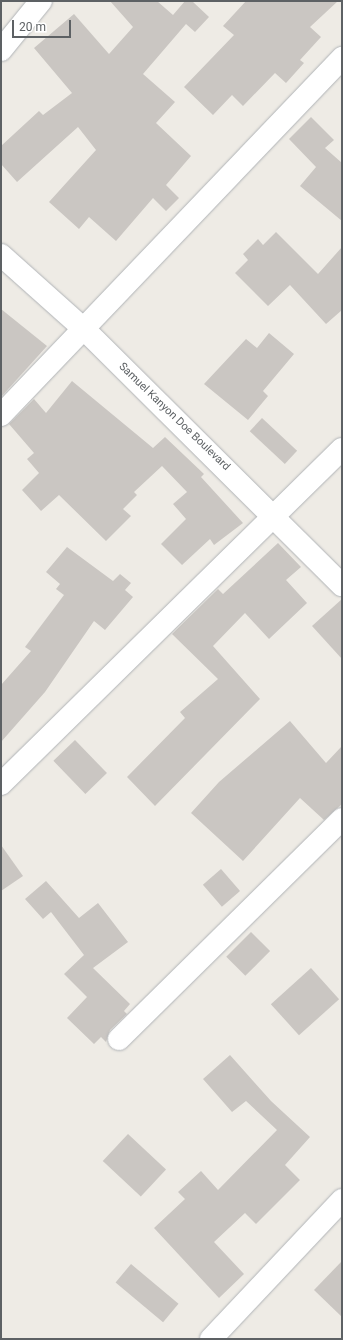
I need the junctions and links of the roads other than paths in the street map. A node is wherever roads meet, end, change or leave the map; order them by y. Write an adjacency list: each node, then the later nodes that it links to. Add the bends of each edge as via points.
1 (41, 1): 2 (street)
2 (1, 50)
3 (342, 58): 5 (street)
4 (1, 255): 5 (street, Samuel Kanyon Doe Boulevard)
5 (85, 330): 6 (street); 8 (street, Samuel Kanyon Doe Boulevard)
6 (1, 416)
7 (342, 449): 8 (street)
8 (276, 516): 9 (street, Samuel Kanyon Doe Boulevard); 10 (street)
9 (342, 585)
10 (1, 784)
11 (342, 819): 12 (street)
12 (119, 1039)
13 (342, 1200): 14 (street)
14 (210, 1339)

